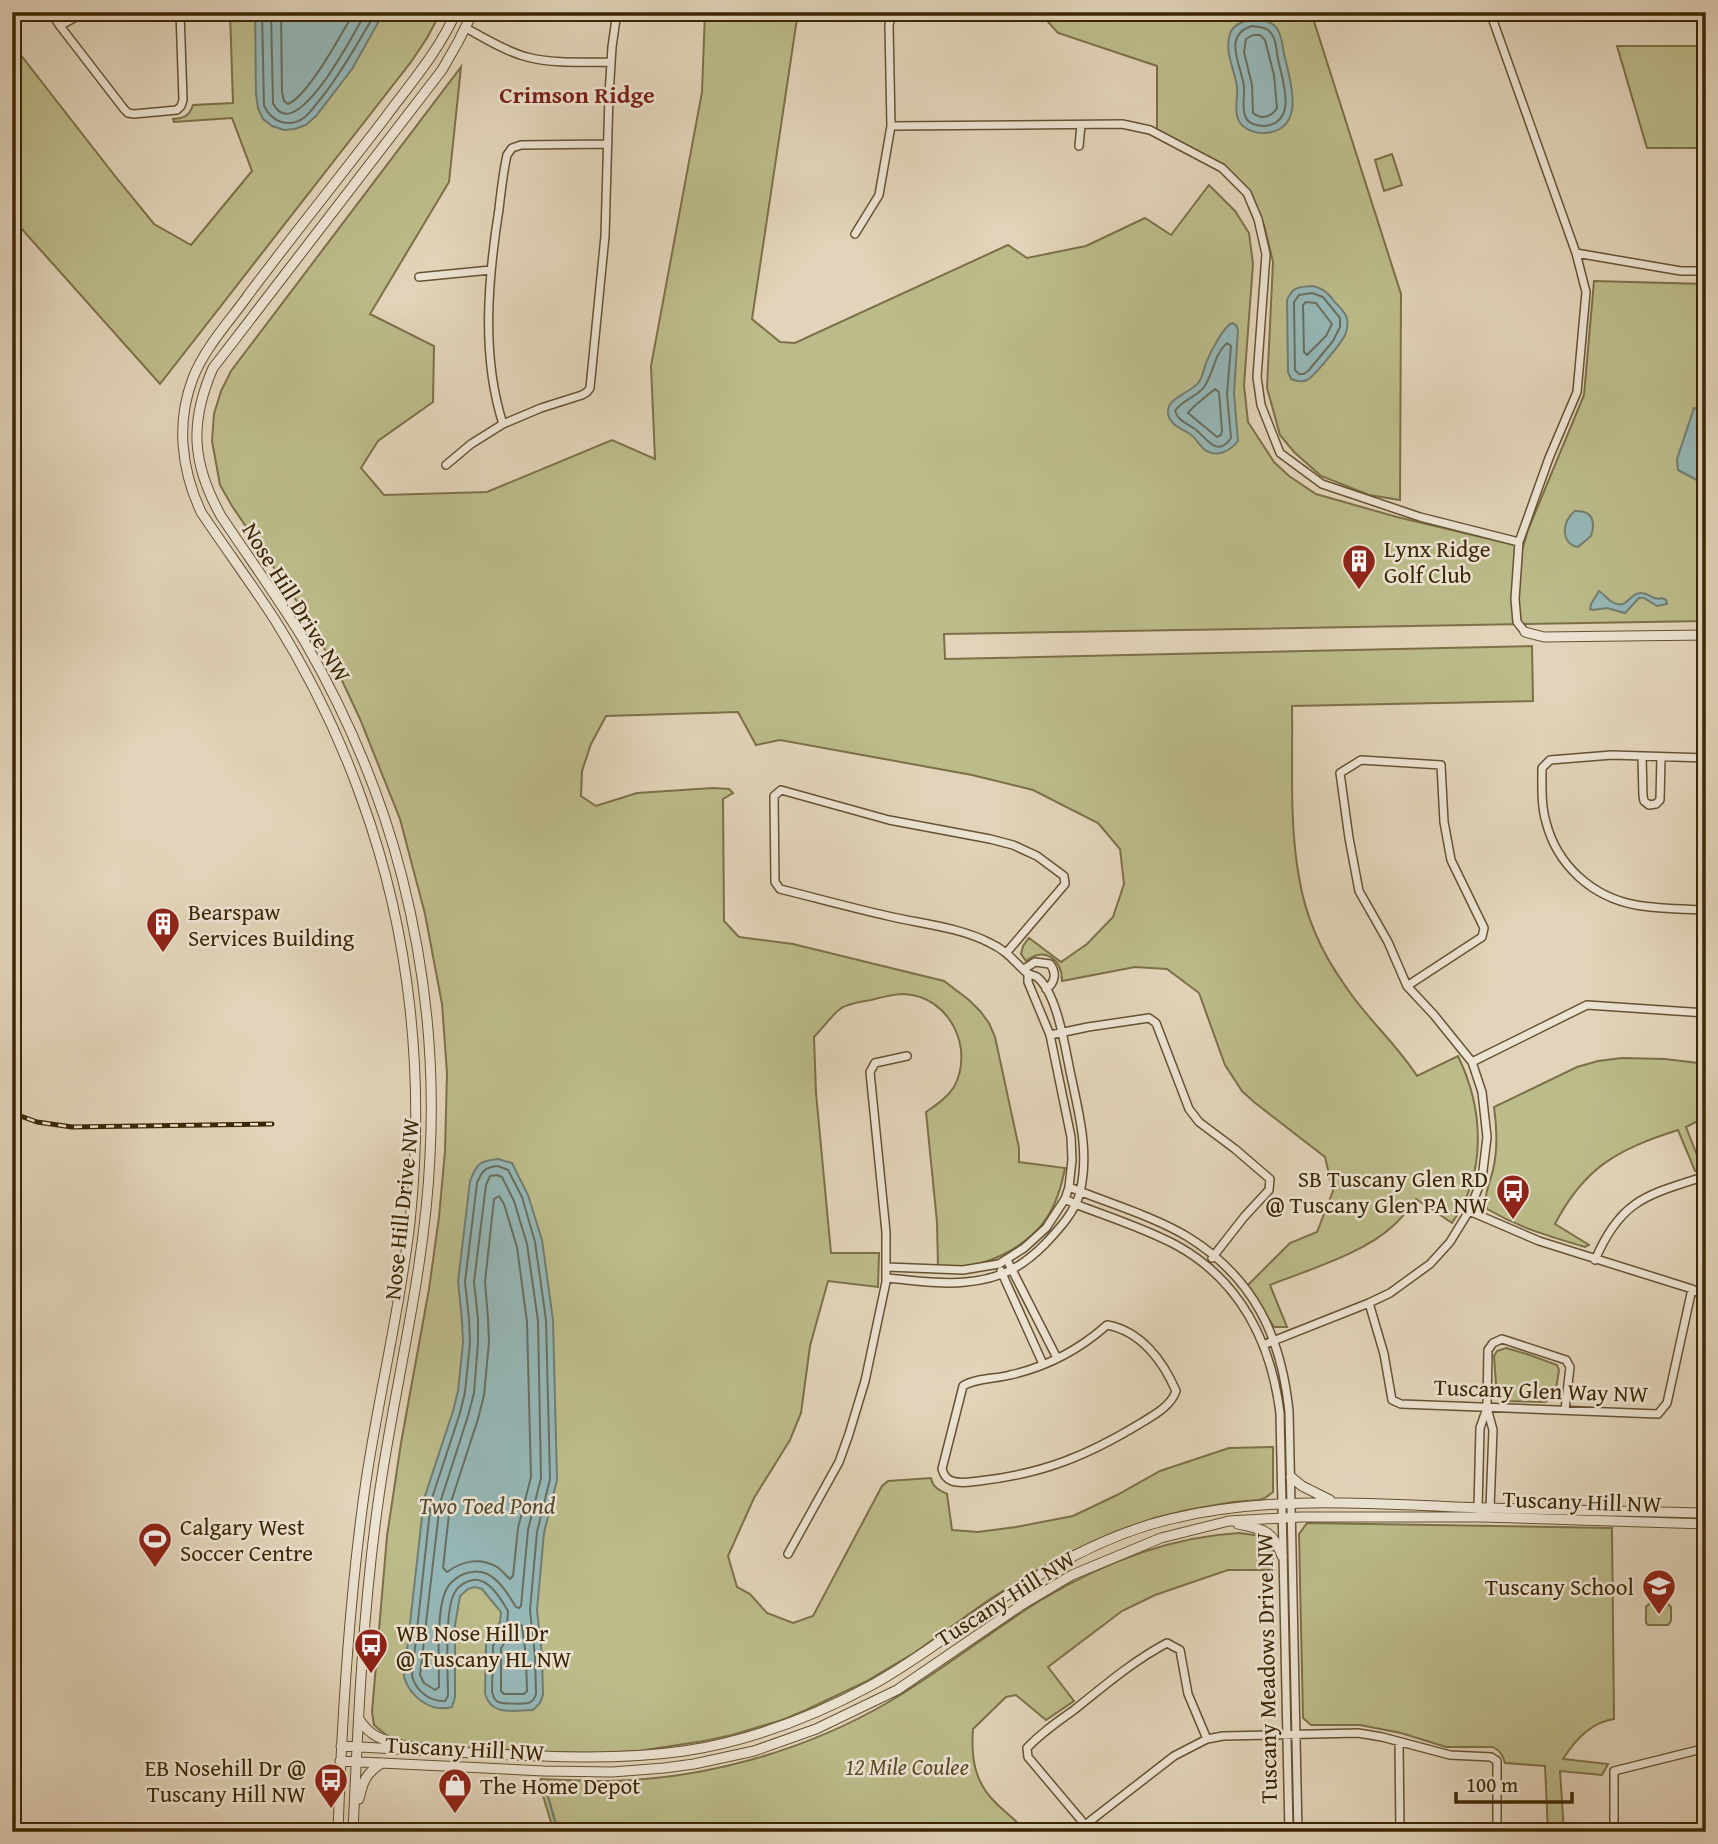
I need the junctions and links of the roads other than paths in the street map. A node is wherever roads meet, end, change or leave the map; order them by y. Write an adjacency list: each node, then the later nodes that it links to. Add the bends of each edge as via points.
1 (51, 12): 9 (street)
2 (151, 12): 9 (street, via 82,16)
3 (180, 12): 9 (street, via 183,100 177,110 128,113)
4 (472, 12): 10 (street, Nose Hill Drive NW)
5 (617, 12): 11 (street)
6 (892, 12): 13 (street)
7 (1490, 12): 17 (street)
8 (454, 17): 10 (street); 81 (street, Nose Hill Drive NW, via 433,54 202,359 186,400 182,435 185,467 201,512 277,623 348,762 389,888 410,1007 416,1095 412,1199 360,1525)
9 (60, 26)
10 (466, 28): 11 (street, via 526,57); 76 (street, Nose Hill Drive NW, via 442,70 214,369 201,401 198,424 201,468 209,495 304,642 367,770 401,876 424,995 431,1118 427,1197 375,1528)
11 (611, 62): 14 (street)
12 (1081, 125): 13 (street); 15 (street); 23 (street, via 1122,124 1150,130 1222,167 1247,193 1265,254 1257,377 1261,405 1280,453 1322,484 1420,517)
13 (891, 126): 16 (street, via 879,195)
14 (608, 144): 18 (street, via 512,148 506,158); 21 (street, via 605,236 590,388)
15 (1079, 146)
16 (855, 234)
17 (1576, 253): 19 (street); 23 (street, via 1586,292 1577,392)
18 (491, 270): 20 (street); 21 (street, via 492,371)
19 (1706, 271)
20 (419, 277)
21 (503, 424): 22 (street)
22 (446, 465)
23 (1519, 542): 24 (street, via 1515,599 1517,622)
24 (1525, 632): 25 (street, via 1544,637)
25 (1706, 635)
26 (1642, 756): 27 (street); 27 (street, via 1643,796 1648,805 1660,800); 29 (street, via 1550,760 1542,768 1543,808 1552,841 1572,872 1600,892 1635,905)
27 (1661, 757): 28 (street)
28 (1706, 758)
29 (1706, 910)
30 (1007, 952): 30 (street, via 972,934 780,888 775,882 774,796 781,790 889,820 990,839 1037,856 1064,876 1065,884); 31 (street)
31 (1026, 971): 33 (street); 33 (street, via 1035,962 1050,964 1055,979); 36 (street)
32 (1408, 986): 32 (street, via 1359,891 1340,773 1360,760 1441,765 1451,860 1484,928 1482,937); 38 (street)
33 (1046, 989): 35 (street)
34 (1706, 1013): 38 (street, via 1587,1005)
35 (1062, 1032): 36 (street); 41 (street, via 1083,1135); 45 (street, via 1149,1018 1156,1023 1189,1109 1270,1179 1269,1190)
36 (1051, 1035): 40 (street, via 1071,1137)
37 (907, 1056): 51 (street, via 875,1063 870,1072)
38 (1472, 1062): 44 (street, via 1482,1092 1487,1137 1482,1179)
39 (1706, 1176): 47 (street, via 1653,1193 1631,1206 1614,1222)
40 (1069, 1187): 41 (street); 42 (street)
41 (1080, 1192): 43 (street); 45 (street, via 1159,1223)
42 (1065, 1199): 43 (street); 46 (street, via 1046,1228)
43 (1075, 1205): 49 (street, via 1152,1233); 50 (street, via 1047,1242)
44 (1469, 1211): 47 (street, via 1526,1237); 56 (street, via 1430,1264)
45 (1214, 1256): 49 (street); 57 (street, via 1255,1300)
46 (1007, 1259): 48 (street); 50 (street)
47 (1595, 1260): 53 (street)
48 (999, 1264): 51 (street); 52 (street)
49 (1206, 1265): 58 (street, via 1245,1307)
50 (1012, 1271): 52 (street); 59 (street)
51 (887, 1272): 52 (street, via 965,1282); 74 (street, via 865,1381 846,1443)
52 (1002, 1275): 60 (street)
53 (1692, 1289): 54 (street); 55 (street); 62 (street, Tuscany Glen Way NW, via 1667,1403 1658,1414)
54 (1706, 1290)
55 (1706, 1297)
56 (1369, 1303): 57 (street); 61 (street, Tuscany Glen Way NW, via 1392,1399 1401,1404)
57 (1274, 1340): 58 (street); 63 (street, via 1288,1396)
58 (1263, 1345): 65 (street, via 1277,1393)
59 (1057, 1358): 60 (street); 60 (street, via 1107,1325 1119,1327 1159,1359 1176,1391 1173,1400 1153,1416 1072,1461 1003,1478 953,1482 945,1477 942,1469 963,1386)
60 (1043, 1364)
61 (1487, 1408): 62 (street, Tuscany Glen Way NW); 62 (street, via 1488,1350 1502,1339 1566,1360 1570,1367); 66 (street, via 1480,1428); 67 (street, via 1493,1430)
62 (1565, 1410)
63 (1291, 1476): 64 (street); 65 (street)
64 (1335, 1502): 65 (street, Tuscany Hill NW); 66 (street, Tuscany Hill NW)
65 (1287, 1503): 69 (street, Tuscany Meadows Drive NW); 70 (street, Tuscany Meadows Drive NW); 84 (street, Tuscany Hill NW, via 1242,1505 1169,1519 1104,1542 1034,1578 870,1686 759,1733 684,1751 629,1756)
66 (1478, 1508): 67 (street, Tuscany Hill NW); 71 (street)
67 (1490, 1508): 68 (street, Tuscany Hill NW); 71 (street)
68 (1706, 1513)
69 (1282, 1517): 70 (street, Tuscany Hill NW); 72 (street, Tuscany Hill NW); 75 (street, Tuscany Meadows Drive NW)
70 (1292, 1517): 71 (street, Tuscany Hill NW); 78 (street, Tuscany Meadows Drive NW)
71 (1483, 1517): 73 (street, Tuscany Hill NW)
72 (1229, 1521): 75 (street, via 1271,1534); 87 (street, Tuscany Hill NW, via 1161,1538 1072,1575 897,1690 829,1724 754,1751 694,1764 612,1772)
73 (1706, 1524)
74 (788, 1554)
75 (1282, 1556): 77 (street, Tuscany Meadows Drive NW)
76 (359, 1717): 82 (street, Nose Hill Drive NW); 84 (street, via 373,1735)
77 (1287, 1734): 78 (street); 79 (street); 91 (street, Tuscany Meadows Drive NW)
78 (1296, 1734): 80 (street, via 1358,1733); 92 (street, Tuscany Meadows Drive NW)
79 (1206, 1738): 88 (street, via 1174,1756); 88 (street, via 1188,1694 1180,1650 1167,1643 1038,1735 1027,1748 1028,1758)
80 (1399, 1742): 93 (street); 94 (street, via 1497,1761)
81 (341, 1746): 82 (street, Tuscany Hill NW); 85 (street, Nose Hill Drive NW)
82 (357, 1747): 84 (street, Tuscany Hill NW); 86 (street, Nose Hill Drive NW)
83 (1706, 1748): 95 (street, via 1615,1771)
84 (425, 1750)
85 (340, 1761): 86 (street, Tuscany Hill NW); 89 (street, Nose Hill Drive NW)
86 (356, 1762): 87 (street, Tuscany Hill NW); 90 (street, Nose Hill Drive NW)
87 (382, 1763): 90 (street, via 362,1784)
88 (1087, 1829)
89 (338, 1832)
90 (354, 1832)
91 (1289, 1832)
92 (1298, 1832)
93 (1400, 1832)
94 (1497, 1832)
95 (1614, 1832)

